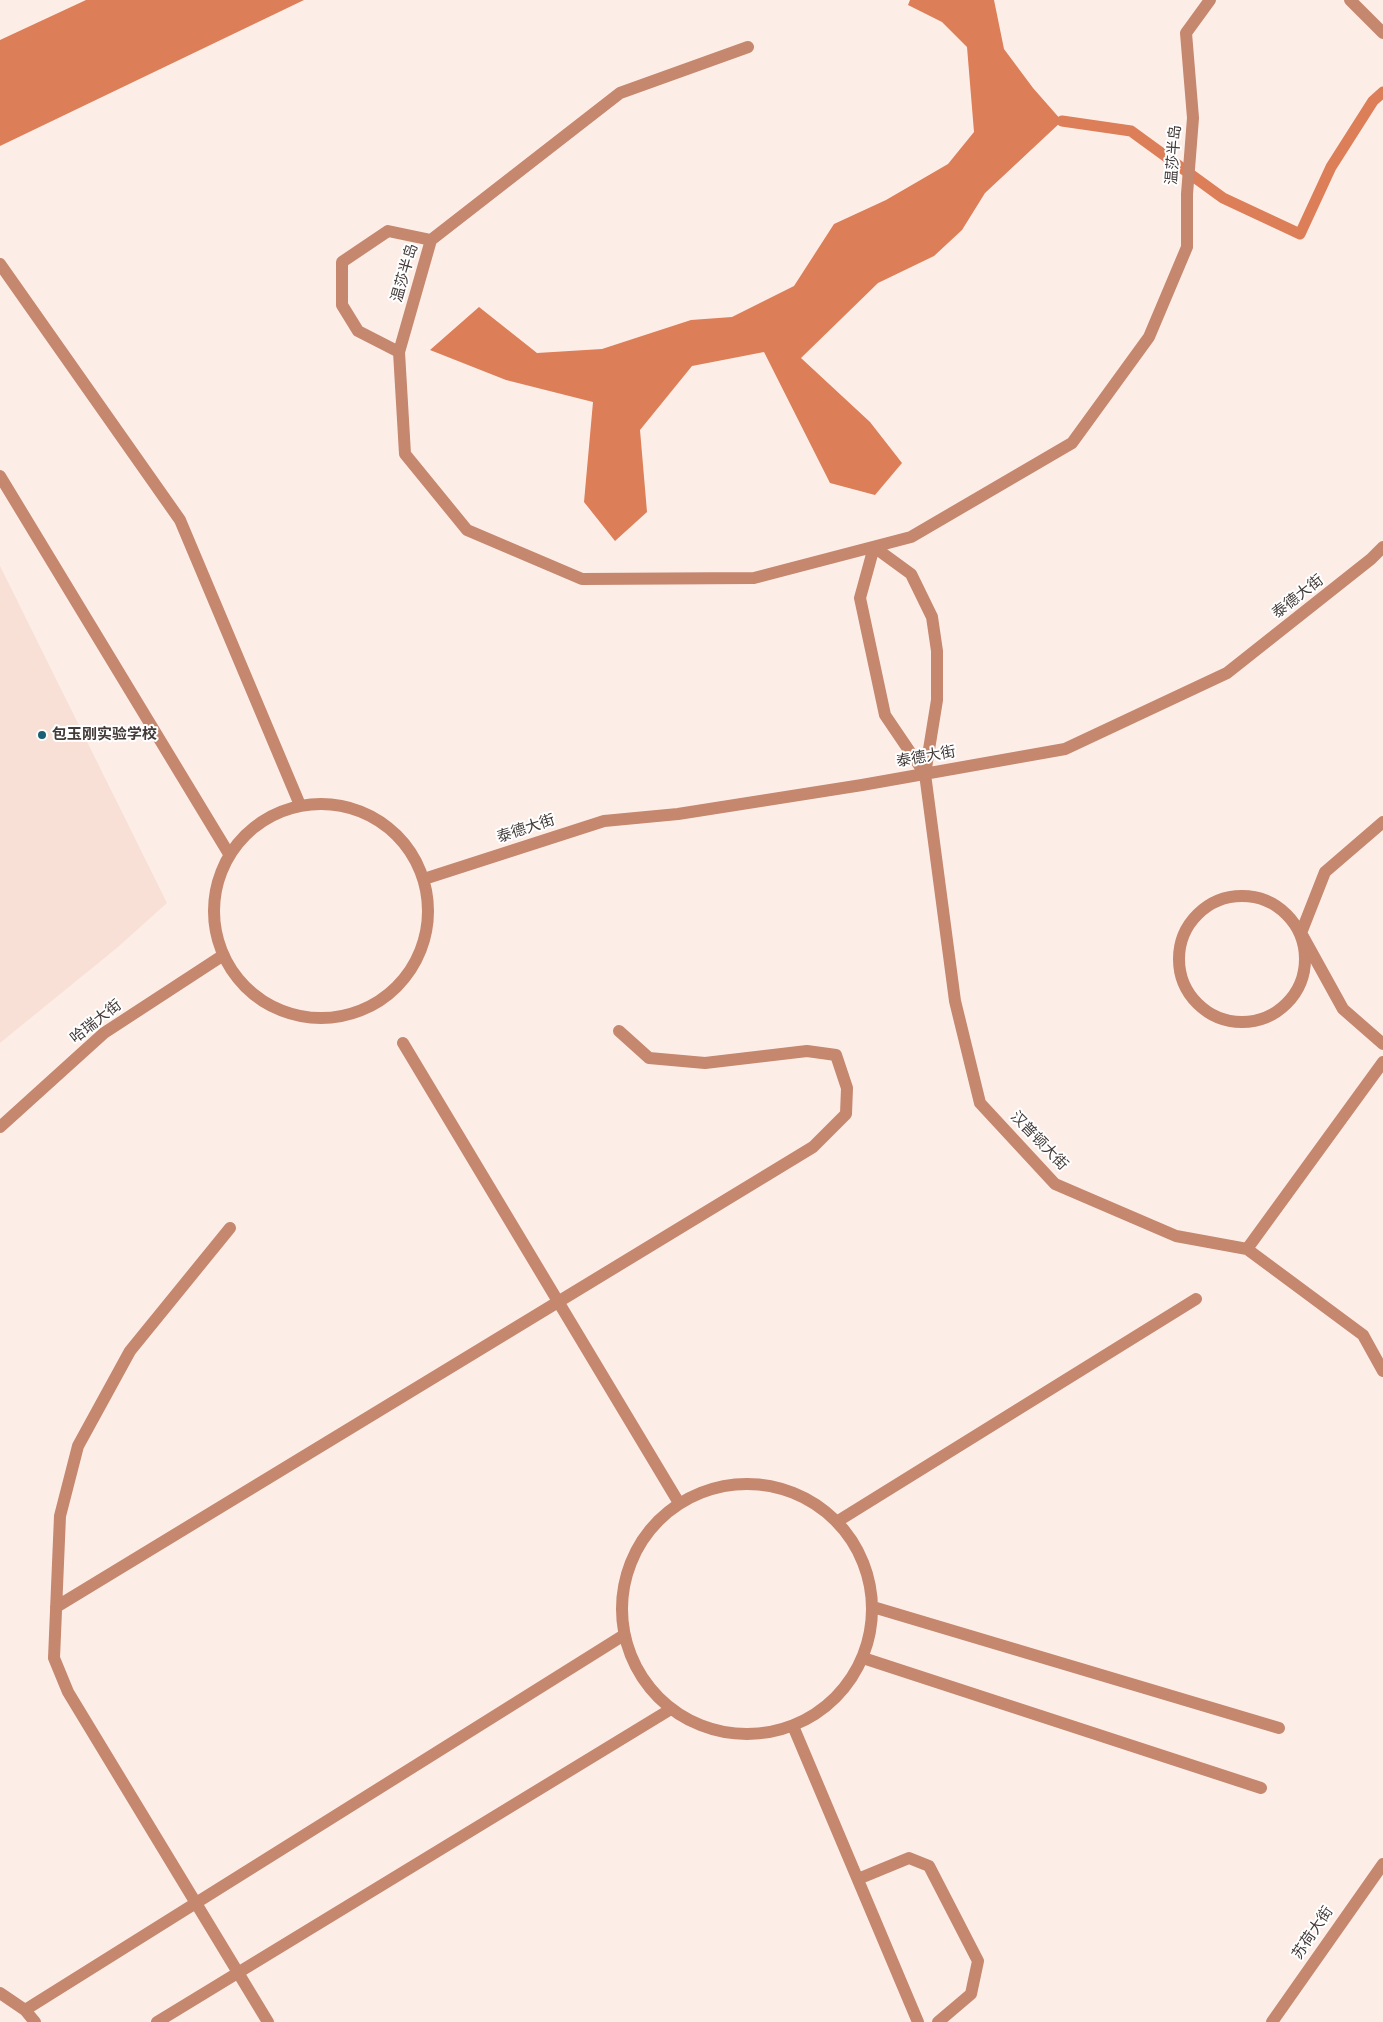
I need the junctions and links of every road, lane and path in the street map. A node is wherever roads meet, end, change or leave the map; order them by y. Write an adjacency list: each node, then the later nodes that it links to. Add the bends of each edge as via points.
1 (1210, 0): 9 (street, 温莎半岛, via 1186,33 1193,118 1187,248 1149,338 1072,443 911,537)
2 (1350, 0): 3 (street)
3 (1383, 33)
4 (748, 47): 5 (street, via 620,93)
5 (431, 240): 7 (street, 温莎半岛); 7 (street, 温莎半岛, via 388,231 342,262 342,305 358,331)
6 (0, 264): 12 (street, via 180,520)
7 (399, 352): 9 (street, 温莎半岛, via 405,454 467,530 582,579 754,578)
8 (0, 476): 14 (street)
9 (874, 547): 11 (street, via 860,598 885,715); 11 (street, via 912,574 932,617 937,650 937,700)
10 (1383, 547): 11 (street, 泰德大街, via 1371,560 1227,673 1065,749)
11 (925, 774): 15 (street, 泰德大街, via 678,814 604,821); 24 (street, 汉普顿大街, via 955,1002 980,1103 1055,1184 1176,1236)
12 (300, 805): 14 (street, via 273,814 248,831); 15 (street, via 350,807 379,820 403,840)
13 (1383, 822): 16 (street, via 1325,872)
14 (230, 854): 17 (street, via 216,885 213,915)
15 (424, 879): 17 (street, via 428,927 414,965 397,987 375,1004 333,1018 296,1016 267,1005 245,988)
16 (1301, 933): 16 (street, via 1290,916 1274,904 1255,897 1235,896 1216,902 1199,913 1187,929 1180,948 1179,967 1185,987 1198,1005 1216,1017 1237,1022 1259,1021 1279,1011 1294,996 1304,976 1306,954); 20 (street, via 1343,1009)
17 (222, 956): 22 (street, 哈瑞大街, via 104,1033)
18 (619, 1031): 26 (street, via 649,1058 706,1063 807,1051 836,1055 847,1088 846,1114 813,1147)
19 (403, 1043): 26 (street)
20 (1383, 1044)
21 (1383, 1062): 24 (street)
22 (0, 1127)
23 (230, 1228): 30 (street, via 130,1351 78,1446 60,1516)
24 (1247, 1249): 27 (street, 汉普顿大街, via 1363,1335)
25 (1196, 1299): 29 (street)
26 (557, 1302): 28 (street); 30 (street)
27 (1383, 1371)
28 (679, 1503): 29 (street, via 719,1486 762,1484 803,1496); 32 (street, via 650,1528 631,1561 621,1598)
29 (838, 1521): 31 (street, via 857,1546 869,1576)
30 (56, 1607): 40 (street, via 54,1658 68,1692)
31 (873, 1607): 33 (street, via 871,1633); 36 (street)
32 (624, 1635): 34 (street, via 639,1672); 40 (street)
33 (862, 1658): 35 (street, via 846,1687 822,1710); 37 (street)
34 (671, 1709): 35 (street, via 699,1725 730,1733 762,1734); 41 (street)
35 (793, 1726): 39 (street)
36 (1279, 1728)
37 (1261, 1788)
38 (1383, 1864): 49 (street, 苏荷大街)
39 (858, 1879): 47 (street); 48 (street, via 909,1858 929,1866 978,1961 970,1994)
40 (196, 1903): 41 (street); 43 (street)
41 (238, 1973): 45 (street); 46 (street)
42 (0, 1993): 43 (street)
43 (25, 2010): 44 (street)
44 (35, 2022)
45 (157, 2022)
46 (268, 2022)
47 (918, 2022)
48 (938, 2022)
49 (1272, 2022)

